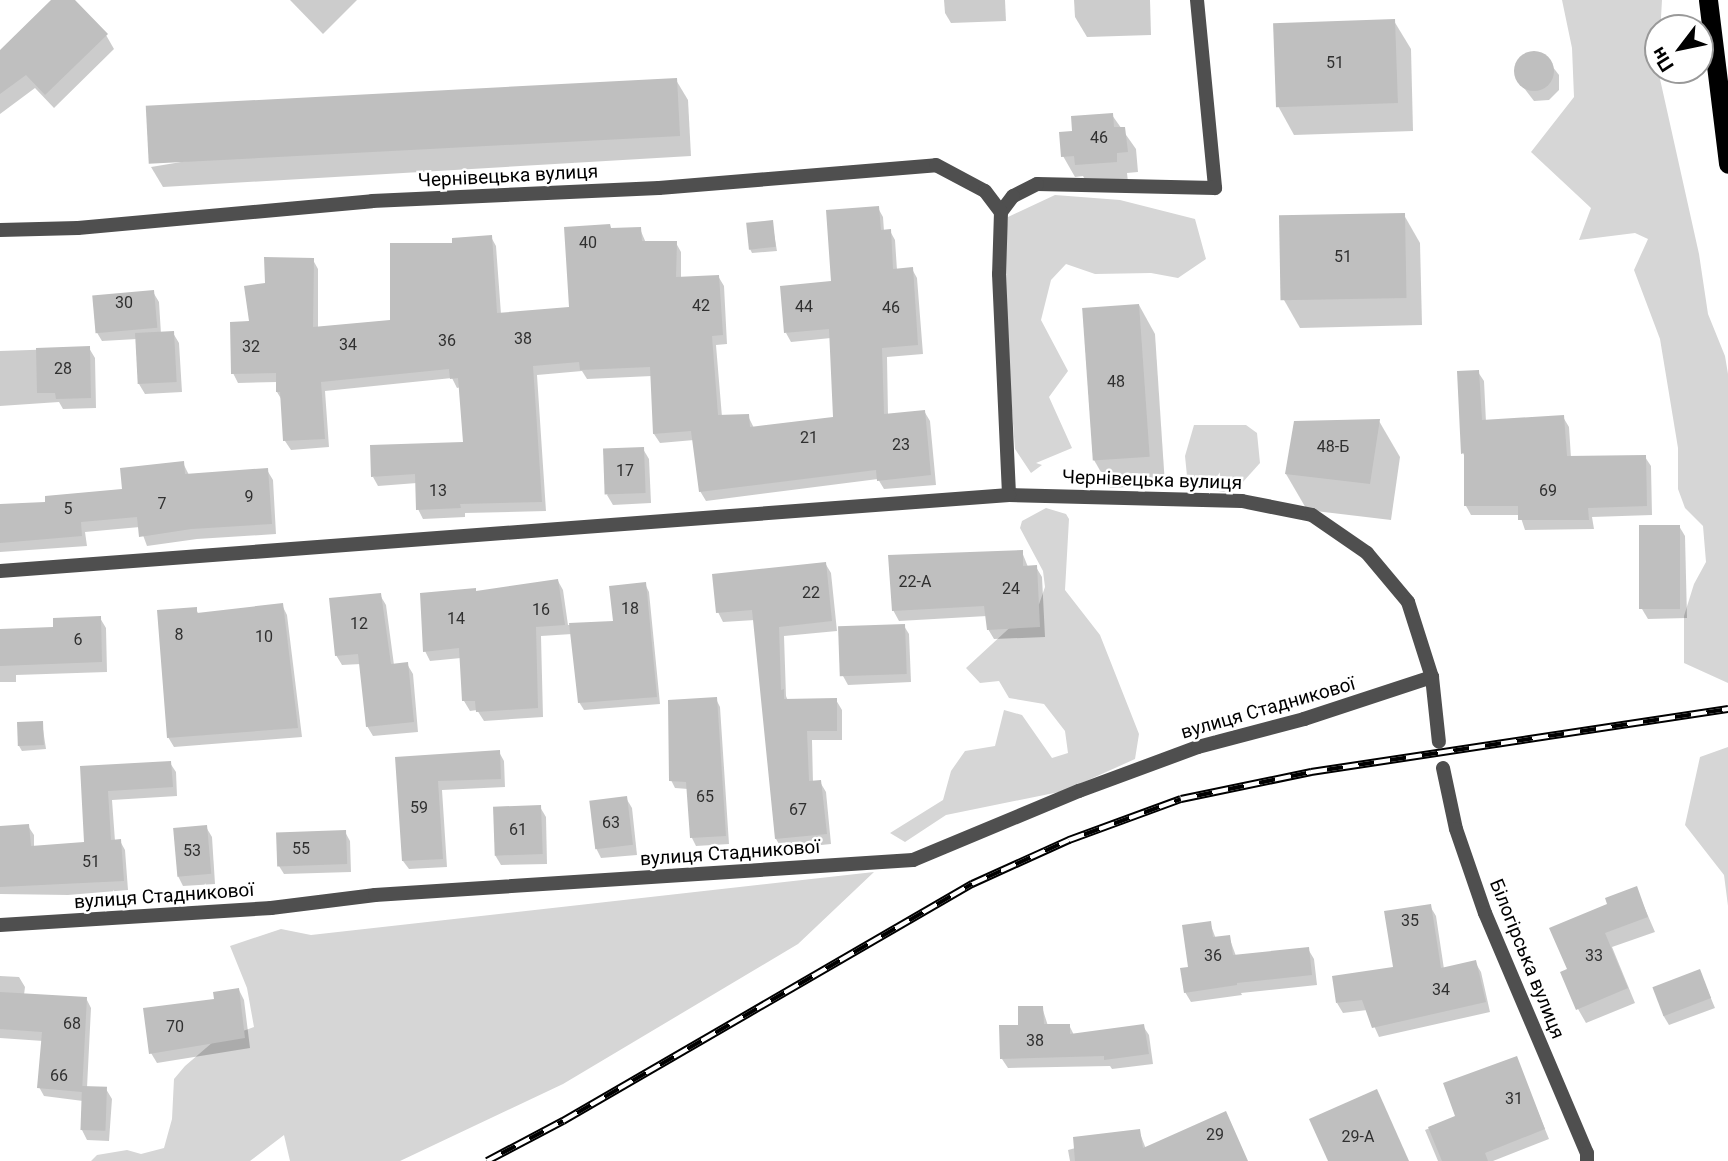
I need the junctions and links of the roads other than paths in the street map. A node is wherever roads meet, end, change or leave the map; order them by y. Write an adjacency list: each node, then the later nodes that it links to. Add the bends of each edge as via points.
1 (1196, 0): 4 (street, via 1215,188 1037,184 1013,197)
2 (1708, 0): 3 (highway)
3 (1728, 164)
4 (1001, 212): 5 (street, Чернівецька вулиця, via 985,191 936,165 659,188 372,201 78,228); 6 (street, via 999,274)
5 (0, 230)
6 (1009, 495): 7 (street, Чернівецька вулиця); 8 (street, Чернівецька вулиця, via 1241,501 1312,515 1367,553 1408,602)
7 (0, 571)
8 (1432, 677): 9 (street, Чернівецька вулиця); 11 (street, вулиця Стадникової, via 1304,719 1198,747 914,860)
9 (1439, 742)
10 (1443, 768): 12 (street, Білогірська вулиця, via 1456,829 1485,913)
11 (0, 925)
12 (1587, 1161)

